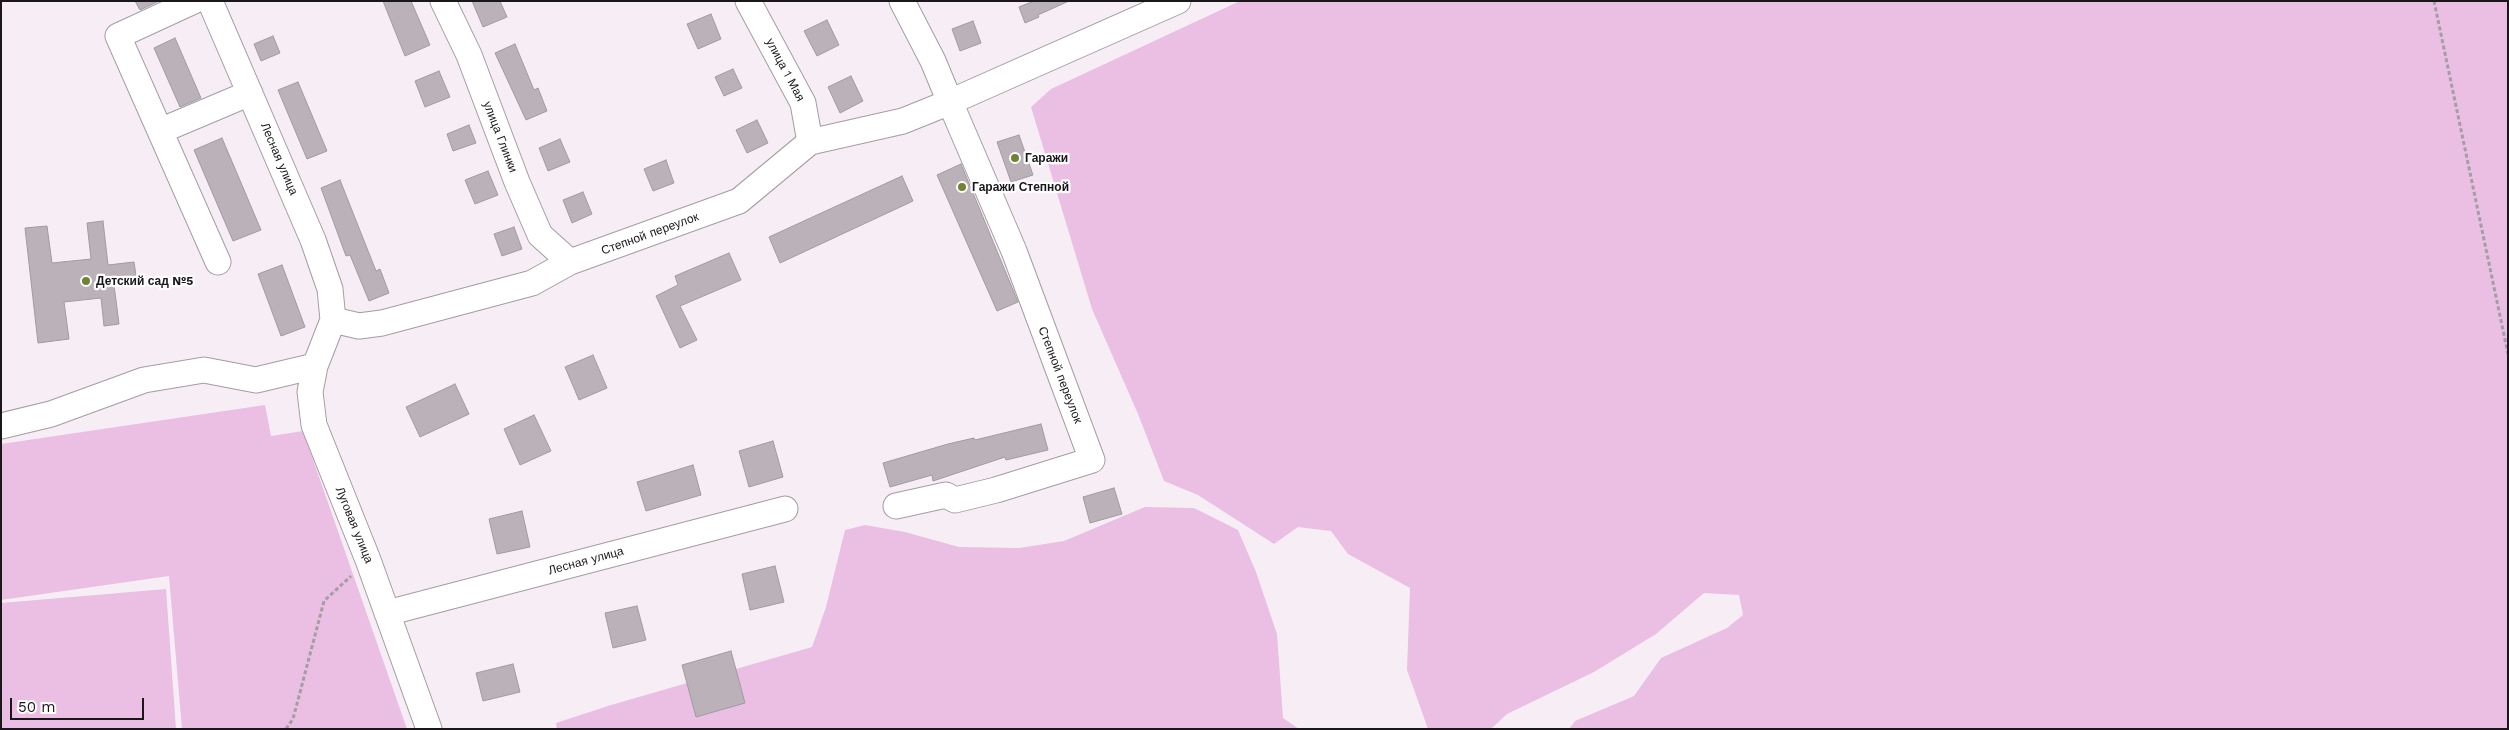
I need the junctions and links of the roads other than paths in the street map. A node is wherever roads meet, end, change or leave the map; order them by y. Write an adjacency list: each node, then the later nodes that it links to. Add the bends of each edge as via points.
1 (194, 1): 9 (street, via 118,36)
2 (210, 1): 7 (street, Лесная улица)
3 (443, 1): 12 (street, улица Глинки, via 469,55 540,235)
4 (748, 1): 10 (street, улица 1 Мая, via 803,103)
5 (902, 1): 8 (street, Степной переулок)
6 (1178, 1): 8 (street, Степной переулок)
7 (250, 93): 9 (street); 13 (street, Лесная улица, via 314,240 330,289)
8 (950, 102): 10 (street, Степной переулок, via 903,121); 16 (street, Степной переулок, via 1014,251 1092,460 955,500 946,495)
9 (160, 132): 11 (street)
10 (810, 142): 12 (street, Степной переулок, via 739,201)
11 (218, 262)
12 (570, 262): 13 (street, Степной переулок, via 532,283 382,323 359,326)
13 (333, 320): 14 (street, Луговая улица)
14 (315, 366): 15 (street, via 256,380 204,370 144,380 51,414); 18 (street, Луговая улица, via 310,392 314,424)
15 (1, 426)
16 (896, 506)
17 (785, 510): 18 (street, Лесная улица)
18 (387, 613): 19 (street, Луговая улица)
19 (429, 729)

